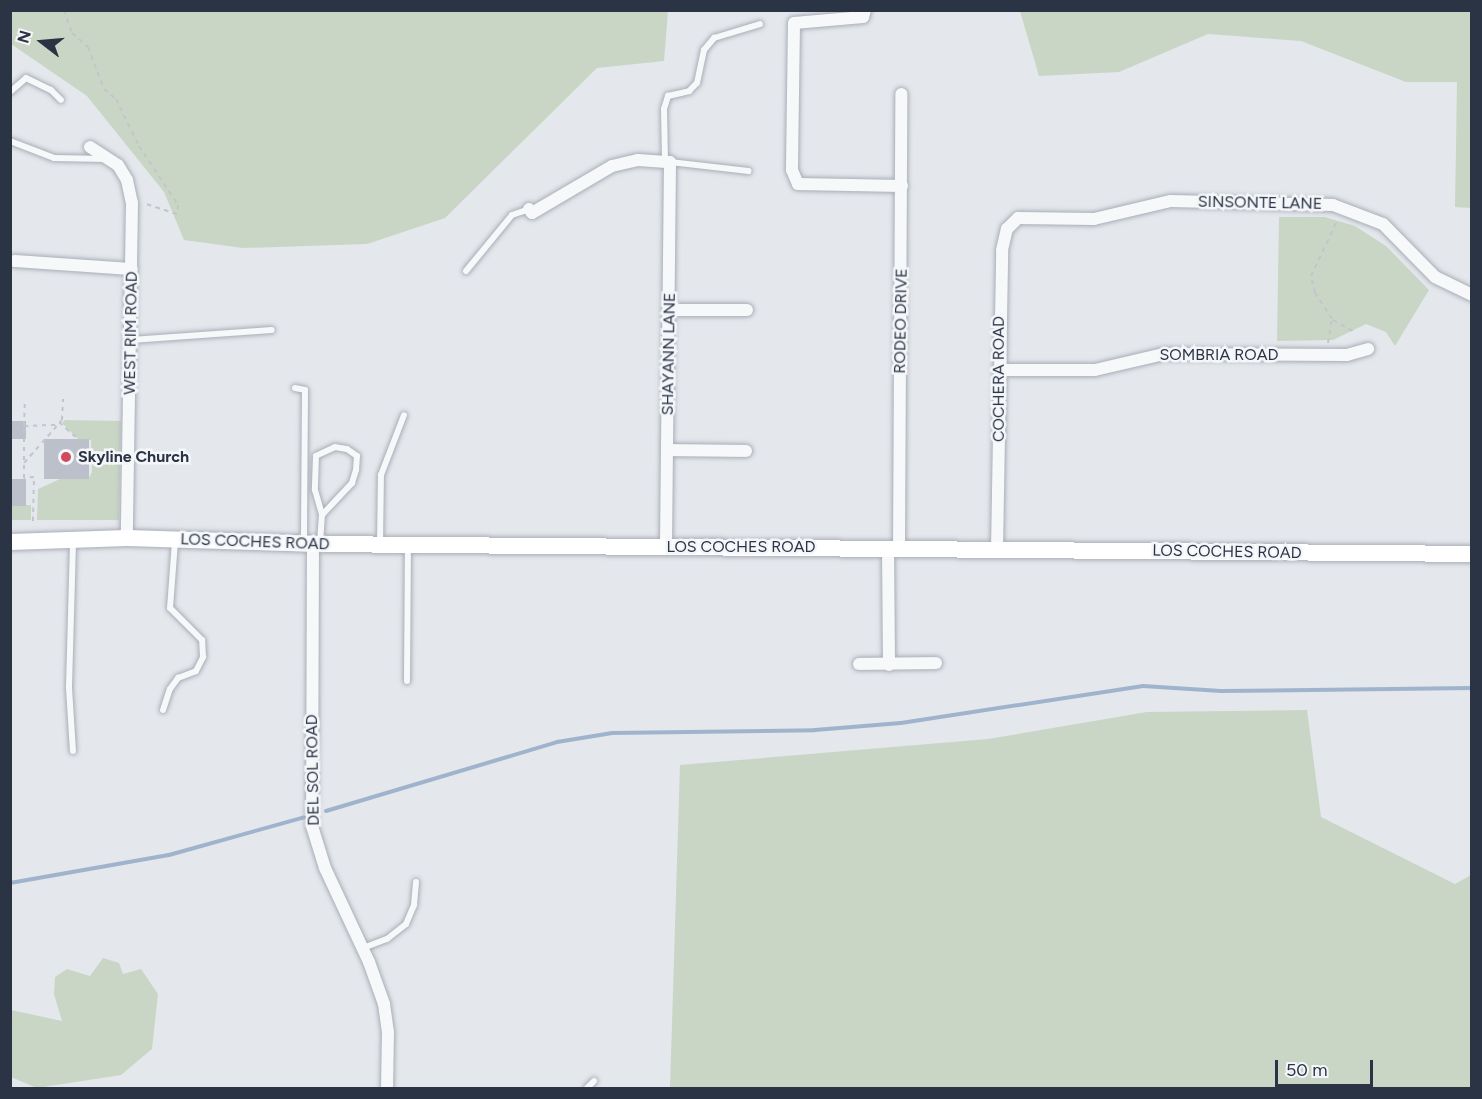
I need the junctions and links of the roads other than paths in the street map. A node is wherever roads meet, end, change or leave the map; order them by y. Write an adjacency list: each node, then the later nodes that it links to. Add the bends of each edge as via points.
1 (865, 10): 11 (street, via 863,17 794,23 792,170 798,184)
2 (760, 24): 9 (lane, via 714,38 704,50 697,83 688,91 668,96 664,109)
3 (10, 92): 5 (lane, via 26,78 51,90)
4 (902, 94): 11 (street, RODEO DRIVE)
5 (61, 100)
6 (10, 141): 8 (lane, via 54,158)
7 (90, 147): 8 (street, WEST RIM ROAD)
8 (109, 159): 15 (street, WEST RIM ROAD, via 127,180 132,203)
9 (668, 162): 10 (lane); 12 (street, via 638,160 612,166 532,213); 18 (street, SHAYANN LANE)
10 (748, 171)
11 (902, 186): 37 (street, RODEO DRIVE)
12 (529, 209): 16 (lane, via 512,215)
13 (1021, 217): 17 (street, SINSONTE LANE, via 1094,219 1171,201 1333,205 1383,224 1435,277); 23 (street, COCHERA ROAD, via 1011,224 1002,244)
14 (14, 261): 15 (street)
15 (132, 269): 21 (street, WEST RIM ROAD)
16 (466, 271)
17 (1472, 295)
18 (669, 310): 19 (street); 26 (street, SHAYANN LANE)
19 (747, 310)
20 (272, 330): 21 (lane)
21 (131, 340): 29 (street, WEST RIM ROAD)
22 (1368, 349): 23 (street, SOMBRIA ROAD, via 1344,356 1168,354 1095,370)
23 (999, 370): 38 (street, COCHERA ROAD)
24 (295, 388): 33 (lane, via 305,390)
25 (404, 415): 34 (lane, via 381,475)
26 (668, 450): 27 (street); 36 (street, SHAYANN LANE)
27 (746, 451)
28 (322, 515): 28 (lane, via 352,483 357,456 347,449 335,447 316,456 315,490); 33 (lane)
29 (128, 538): 30 (main road, LOS COCHES ROAD); 32 (main road, LOS COCHES ROAD)
30 (175, 540): 33 (main road, LOS COCHES ROAD); 44 (lane, via 170,608 202,640 202,657 196,671 178,678)
31 (10, 542): 32 (main road, LOS COCHES ROAD)
32 (73, 543): 45 (lane, via 69,688)
33 (312, 544): 34 (main road, LOS COCHES ROAD); 47 (street, DEL SOL ROAD, via 312,826 325,868)
34 (380, 544): 35 (main road, LOS COCHES ROAD)
35 (408, 545): 36 (main road, LOS COCHES ROAD); 43 (lane)
36 (666, 547): 37 (main road, LOS COCHES ROAD)
37 (894, 548): 38 (main road, LOS COCHES ROAD); 42 (street, RODEO DRIVE)
38 (997, 549): 39 (main road, LOS COCHES ROAD)
39 (1472, 554)
40 (936, 663): 42 (street)
41 (858, 664): 42 (street)
42 (889, 665)
43 (406, 681)
44 (163, 710)
45 (74, 751)
46 (416, 882): 47 (lane, via 414,905 406,924 387,939)
47 (363, 948): 49 (street, DEL SOL ROAD, via 387,1017)
48 (594, 1081): 50 (lane)
49 (387, 1089)
50 (587, 1089)

